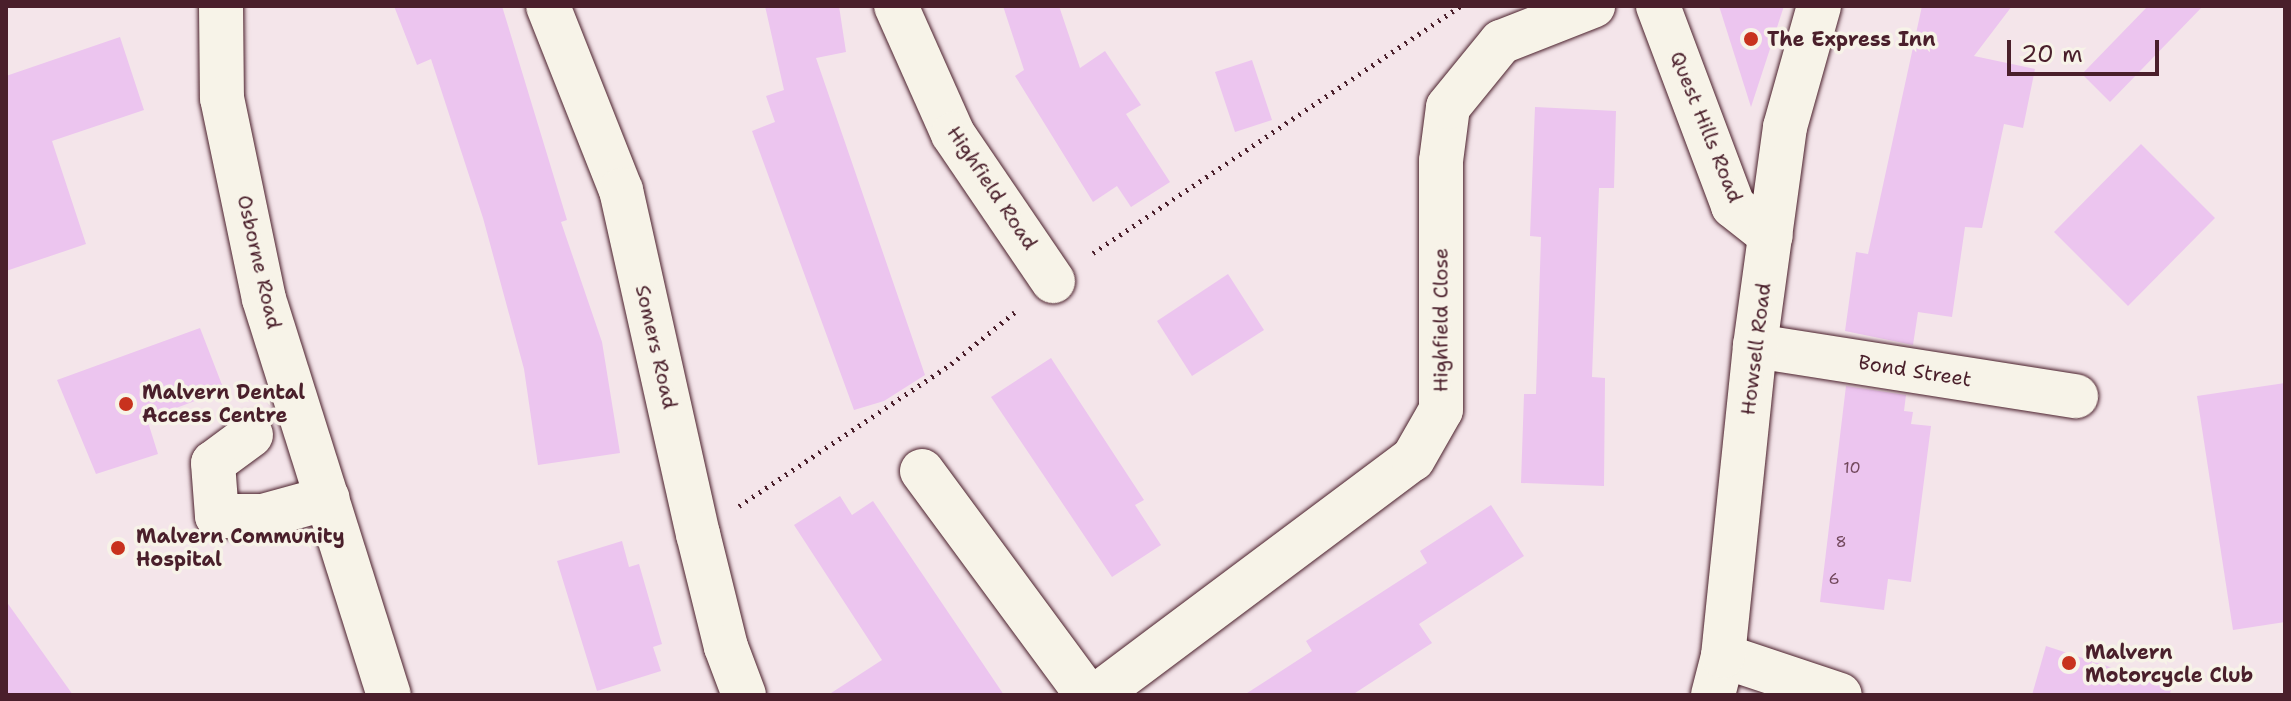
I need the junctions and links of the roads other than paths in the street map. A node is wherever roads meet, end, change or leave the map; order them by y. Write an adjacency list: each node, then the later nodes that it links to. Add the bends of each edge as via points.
1 (221, 6): 13 (street, Osborne Road, via 222,98 264,299)
2 (548, 6): 16 (street, Somers Road, via 621,190 698,534 726,647)
3 (896, 6): 8 (street, Highfield Road, via 953,134)
4 (1593, 6): 18 (street, Highfield Close, via 1501,42 1448,107 1441,161 1441,410 1413,459 1345,515)
5 (1658, 6): 7 (street, Quest Hills Road, via 1733,206)
6 (1819, 6): 7 (street, Howsell Road, via 1785,127)
7 (1771, 236): 9 (street, Howsell Road)
8 (1051, 277)
9 (1755, 346): 10 (street, Bond Street); 14 (street, Howsell Road)
10 (2076, 396)
11 (251, 435): 13 (street, via 213,463 217,516 263,516)
12 (922, 471): 17 (street)
13 (328, 498): 15 (street, Osborne Road)
14 (1718, 676): 19 (street)
15 (389, 695)
16 (744, 695)
17 (1087, 695)
18 (1097, 695)
19 (1840, 695)

